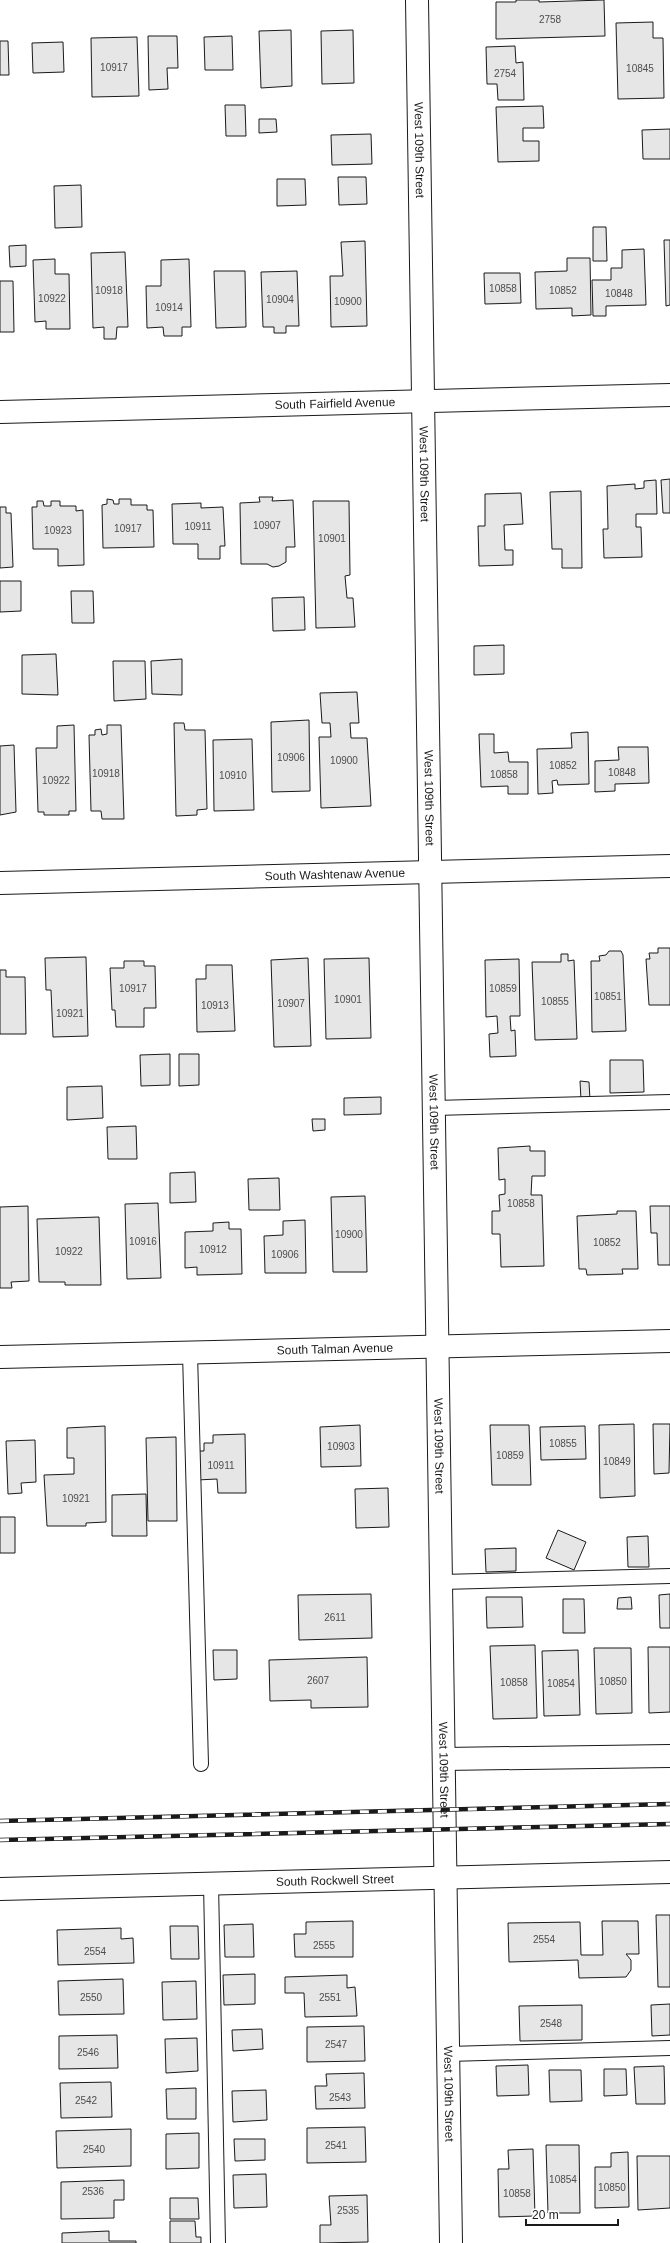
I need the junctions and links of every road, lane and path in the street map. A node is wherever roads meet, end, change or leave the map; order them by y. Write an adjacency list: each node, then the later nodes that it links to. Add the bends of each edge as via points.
1 (417, 0): 3 (street, West 109th Street)
2 (670, 395): 3 (street, South Fairfield Avenue)
3 (423, 402): 4 (street, South Fairfield Avenue); 6 (street, West 109th Street)
4 (0, 412)
5 (670, 866): 6 (street, South Washtenaw Avenue)
6 (431, 871): 7 (street, South Washtenaw Avenue); 9 (street, West 109th Street)
7 (0, 884)
8 (670, 1102): 9 (lane)
9 (434, 1108): 11 (street, West 109th Street)
10 (670, 1340): 11 (street, South Talman Avenue)
11 (438, 1346): 12 (street, South Talman Avenue); 15 (street, West 109th Street)
12 (190, 1352): 13 (street, South Talman Avenue); 18 (lane)
13 (0, 1357)
14 (670, 1576): 15 (lane)
15 (441, 1582): 17 (street, West 109th Street)
16 (670, 1756): 17 (street)
17 (444, 1759): 20 (street, West 109th Street)
18 (201, 1764)
19 (670, 1872): 20 (street, South Rockwell Street)
20 (446, 1878): 21 (street, South Rockwell Street); 24 (street, West 109th Street)
21 (211, 1883): 22 (street, South Rockwell Street); 25 (lane)
22 (0, 1889)
23 (670, 2048): 24 (lane)
24 (448, 2054): 26 (street, West 109th Street)
25 (218, 2243)
26 (451, 2243)

